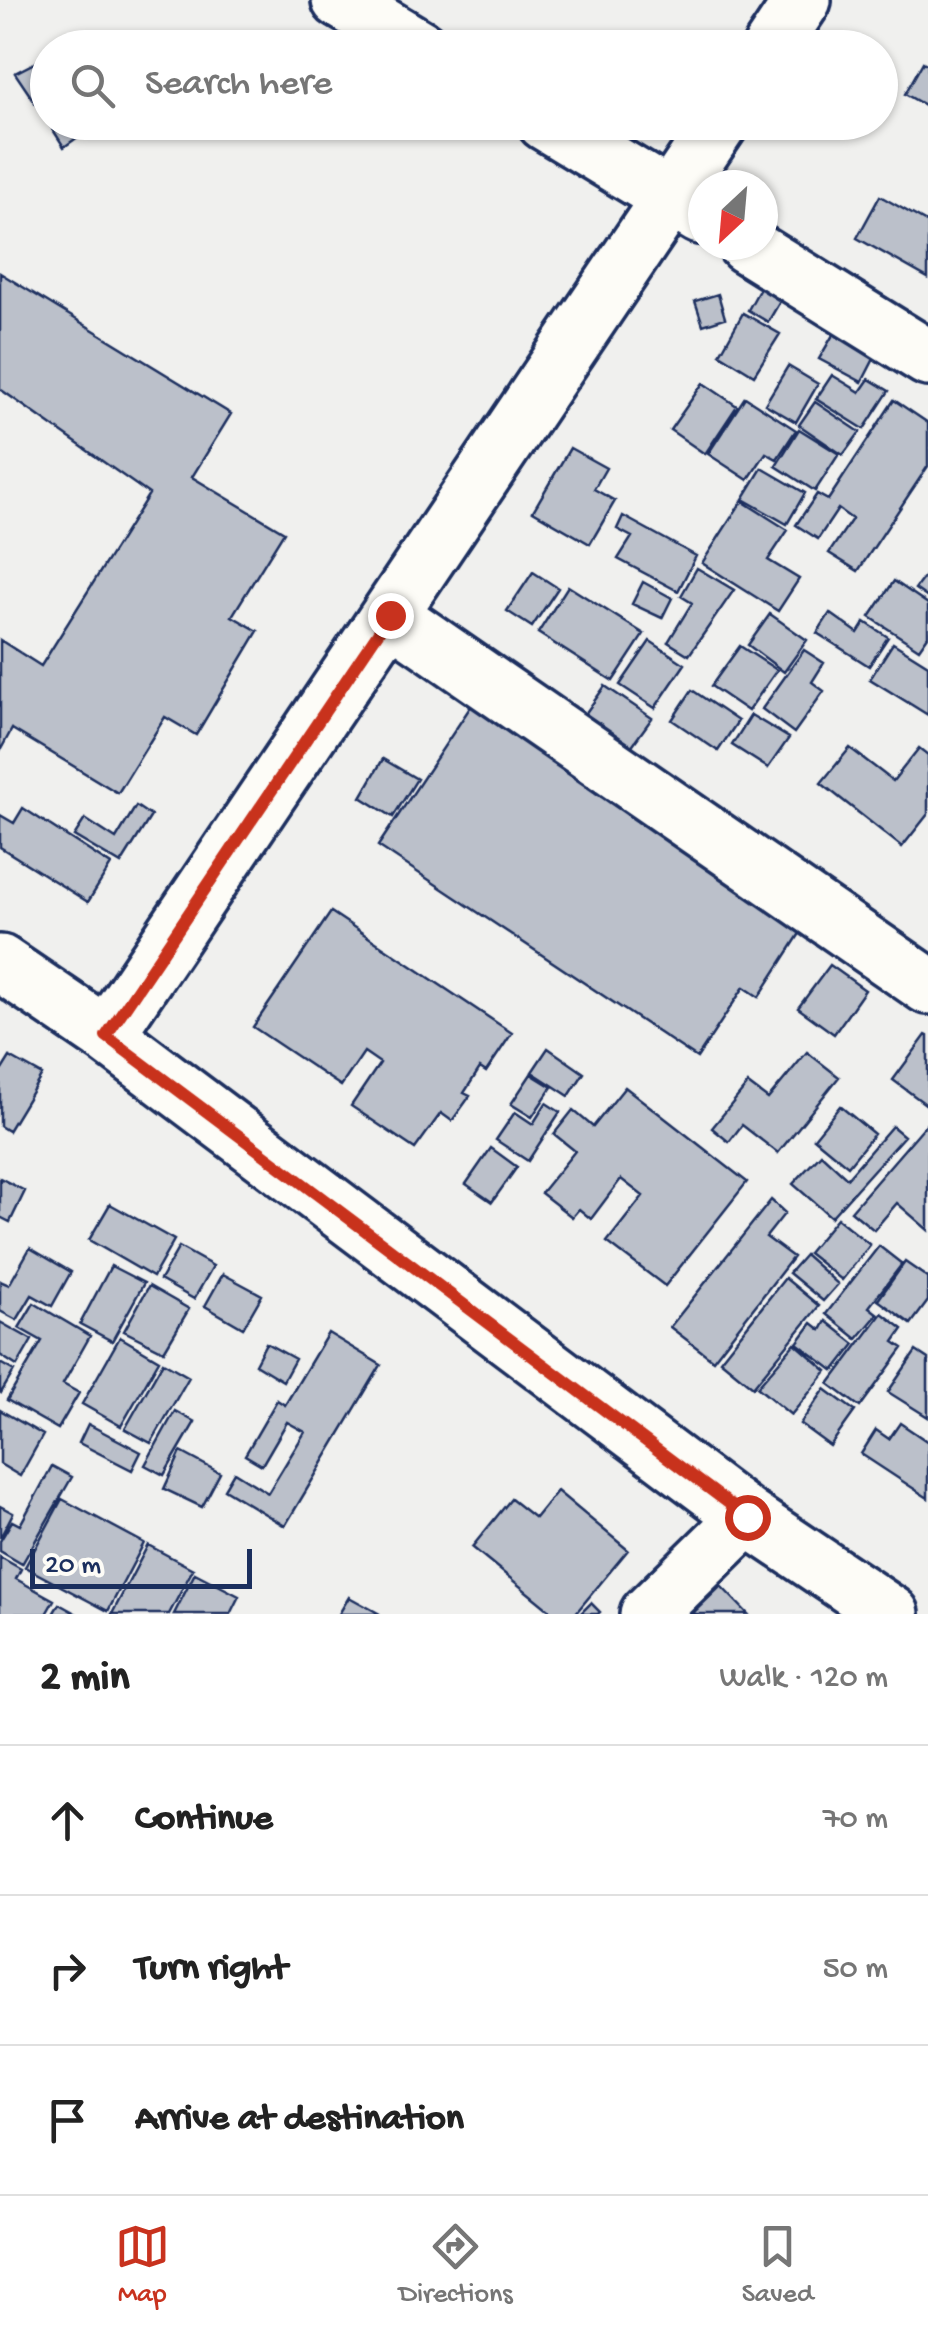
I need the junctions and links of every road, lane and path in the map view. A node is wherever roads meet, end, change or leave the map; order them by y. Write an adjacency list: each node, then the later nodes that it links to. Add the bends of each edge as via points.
1 (340, 0): 3 (street)
2 (803, 0): 4 (street)
3 (390, 30)
4 (783, 30)
5 (575, 140): 7 (street)
6 (714, 140): 7 (street)
7 (687, 208): 10 (street)
8 (770, 260): 9 (street)
9 (928, 358)
10 (390, 615): 12 (street); 13 (street)
11 (0, 963): 13 (street)
12 (928, 986)
13 (106, 1036): 14 (street)
14 (747, 1517): 15 (street); 16 (street)
15 (648, 1614)
16 (891, 1614)

